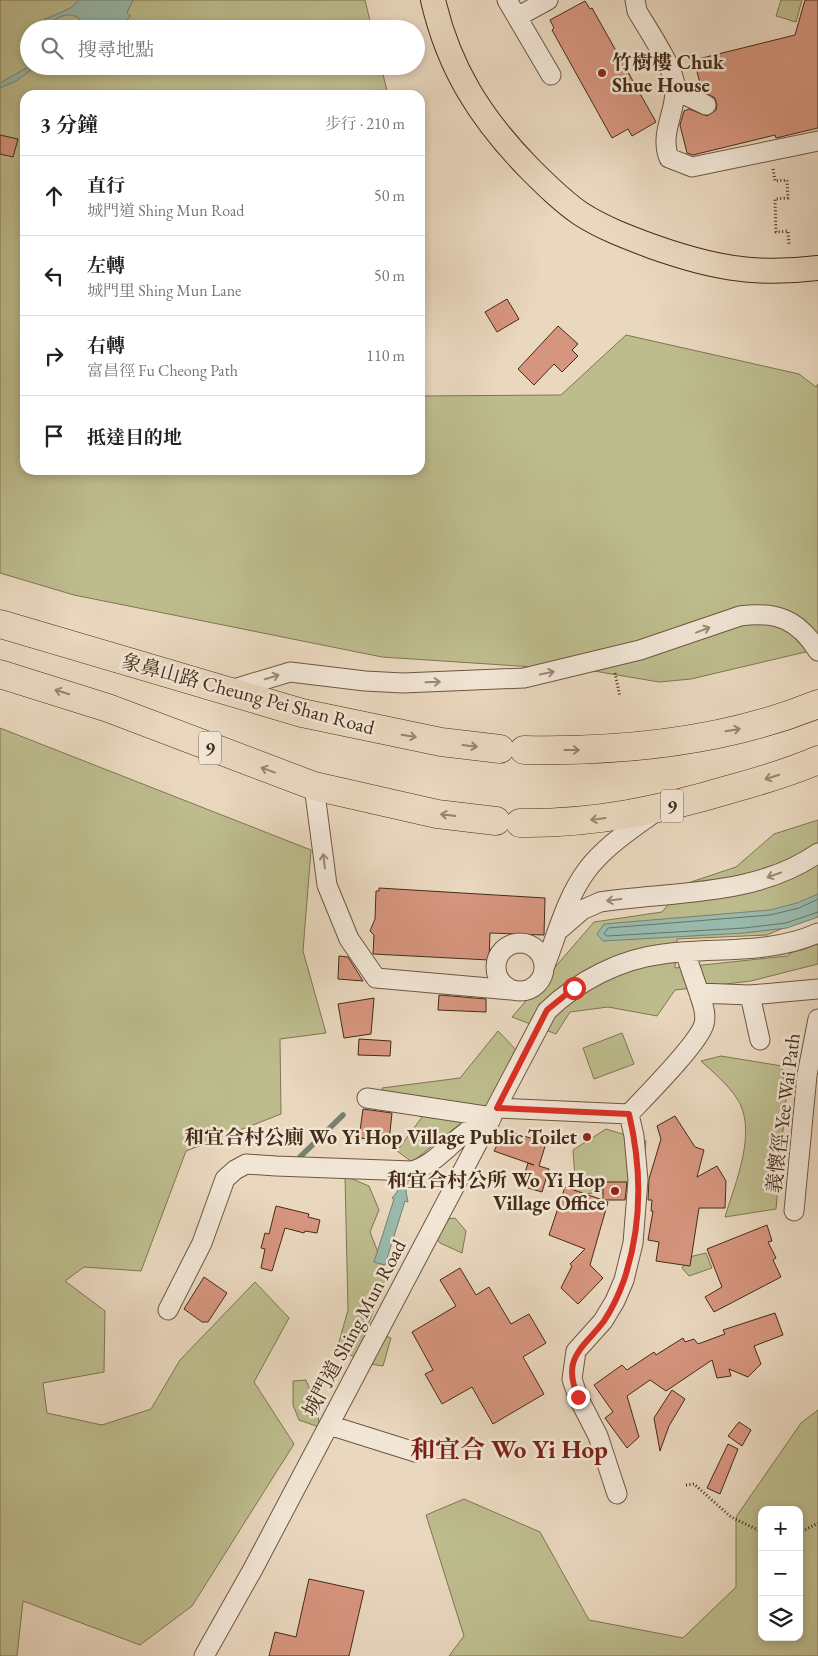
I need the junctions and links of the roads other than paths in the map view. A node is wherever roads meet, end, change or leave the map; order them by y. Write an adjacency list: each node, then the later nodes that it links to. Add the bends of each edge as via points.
1 (434, 0): 10 (main road, via 445,43 476,107 510,149 581,214 637,241 711,265 748,271 789,272)
2 (507, 0): 5 (street)
3 (548, 0): 5 (street)
4 (635, 0): 7 (street, via 637,11)
5 (518, 17): 6 (street)
6 (551, 75)
7 (675, 85): 8 (street, via 683,94); 9 (street, via 665,147 669,158 692,167)
8 (706, 105)
9 (818, 140)
10 (818, 268)
11 (0, 624): 14 (highway, 象鼻山路 Cheung Pei Shan Road)
12 (818, 651): 14 (street, one-way to 12, via 290,672 404,683 524,678 640,650 740,616 755,614 791,622 808,636)
13 (0, 674): 17 (highway, 9, one-way to 13, via 108,708)
14 (225, 692): 15 (highway, 象鼻山路 Cheung Pei Shan Road, one-way to 15, via 384,731 512,750 597,750 645,746 746,728)
15 (816, 704)
16 (818, 760): 18 (highway, 9, one-way to 18, via 759,781)
17 (314, 786): 18 (highway, 9, one-way to 17, via 585,821 508,822 437,814); 25 (street, one-way to 17, via 376,978 349,939 327,884)
18 (660, 809): 20 (street, via 606,850 588,869 570,900)
19 (818, 853): 20 (street, one-way to 20, via 777,874 735,886 600,902 582,910)
20 (560, 928): 23 (street)
21 (818, 933): 22 (street, 城門道 Shing Mun Road, via 770,946)
22 (685, 952): 26 (street); 28 (street, 城門道 Shing Mun Road, via 645,956 627,962 574,988)
23 (541, 975): 25 (street, via 526,990); 25 (street, via 540,953 527,944 519,943 504,949 496,963 496,972); 28 (street)
24 (818, 989): 27 (street)
25 (511, 990)
26 (699, 993): 27 (street); 32 (street, via 705,1012 702,1028 674,1066)
27 (750, 994): 30 (street)
28 (558, 1000): 33 (street, 城門道 Shing Mun Road, via 543,1018)
29 (818, 1020): 34 (street, 義懷徑 Yee Wai Path, via 807,1075)
30 (760, 1040)
31 (368, 1098): 33 (street)
32 (629, 1114): 33 (street); 38 (street, via 638,1180 633,1243 615,1301 604,1321 576,1351 572,1379 598,1436)
33 (493, 1115): 35 (street, via 471,1127 431,1162 412,1171 264,1164 246,1164 235,1170 225,1179 202,1242); 36 (street, 城門道 Shing Mun Road)
34 (794, 1212)
35 (168, 1310)
36 (329, 1425): 37 (street); 39 (street, 城門道 Shing Mun Road)
37 (416, 1452)
38 (617, 1494)
39 (204, 1656)

